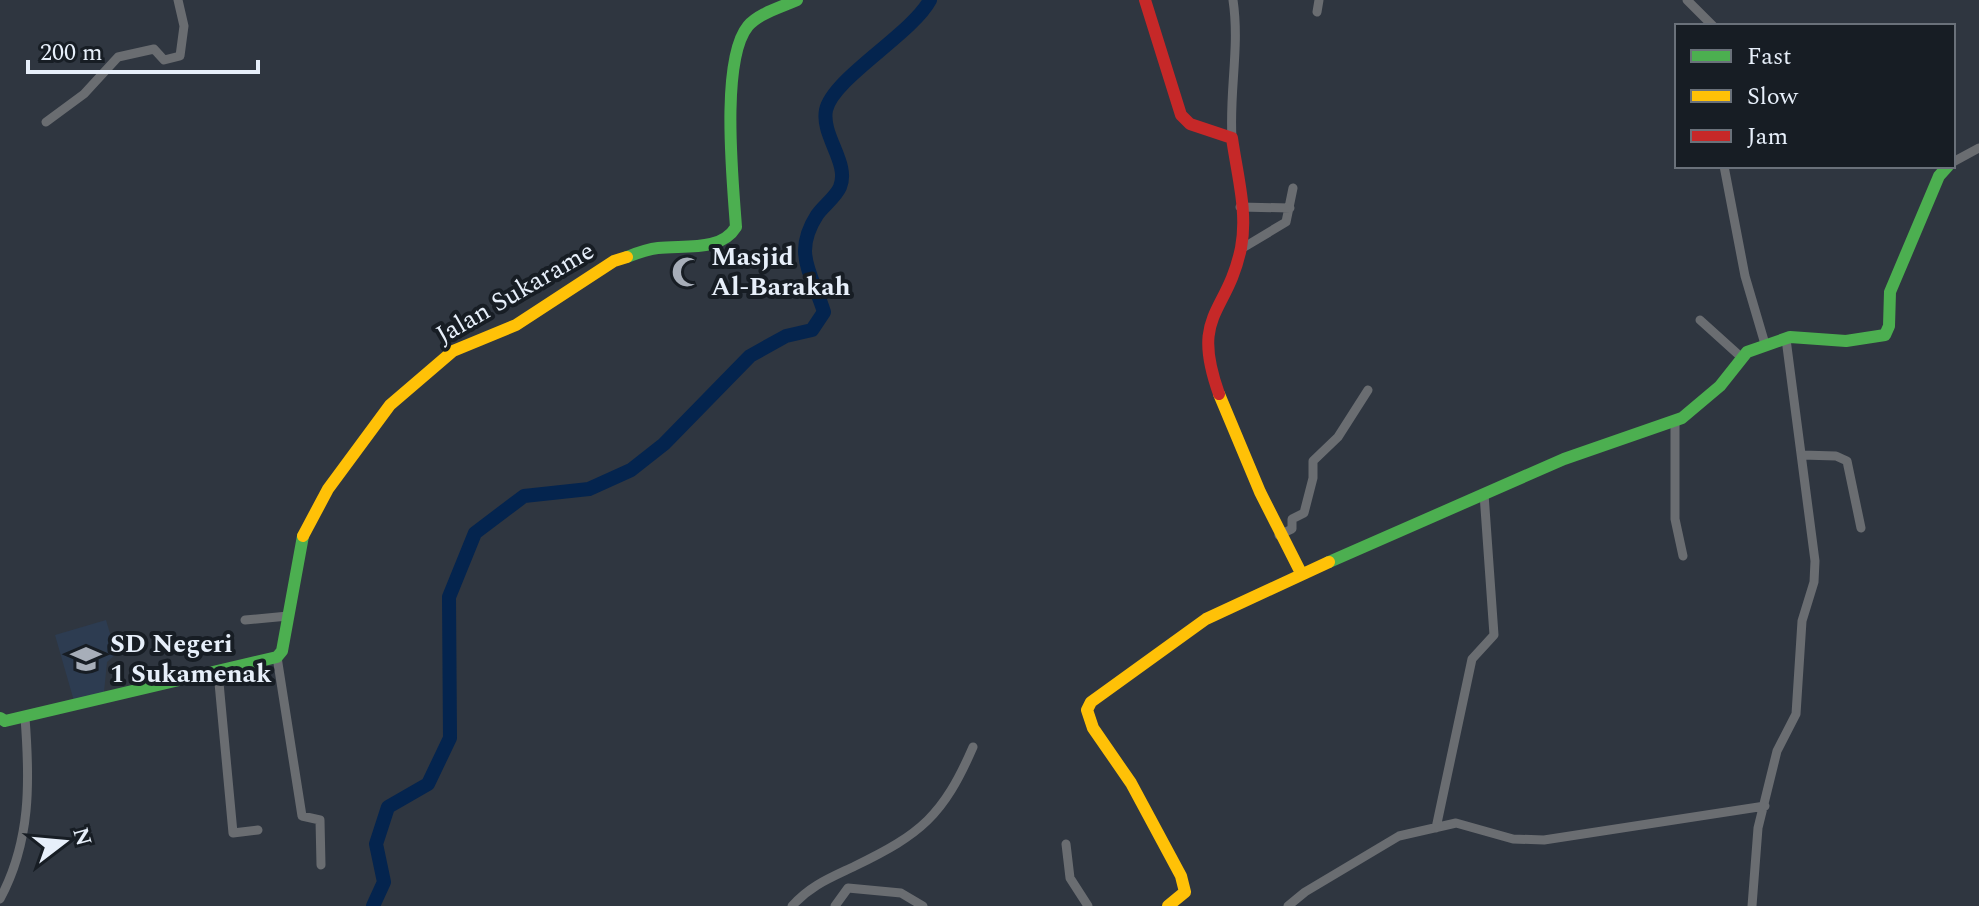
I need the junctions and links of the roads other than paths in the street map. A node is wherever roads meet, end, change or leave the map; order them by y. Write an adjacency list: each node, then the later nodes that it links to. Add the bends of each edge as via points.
1 (178, 0): 9 (street, via 184,26 180,56 164,60 155,49 120,55 84,94)
2 (797, 0): 31 (street, Jalan Sukarame, via 748,25 738,42 732,93 736,227 730,237 709,245 654,248 614,261 516,325 464,345 430,370 390,405 328,489 302,538)
3 (1145, 0): 10 (street, via 1181,115 1190,124)
4 (1233, 0): 10 (street, via 1238,32)
5 (1319, 0): 7 (street)
6 (1687, 0): 8 (street)
7 (1317, 12)
8 (1711, 24)
9 (46, 122)
10 (1232, 138): 16 (street)
11 (1979, 148): 12 (street)
12 (1955, 161)
13 (1724, 168): 21 (street, via 1745,276)
14 (1946, 168): 20 (street, via 1890,292 1887,333 1846,341)
15 (1293, 188): 17 (street)
16 (1240, 207): 17 (street); 18 (street)
17 (1290, 208): 18 (street, via 1278,229)
18 (1241, 249): 28 (street, via 1213,311 1207,348)
19 (1700, 320): 22 (street)
20 (1786, 339): 21 (street); 25 (street)
21 (1765, 344): 22 (street)
22 (1741, 357): 24 (street, via 1720,386)
23 (1368, 390): 28 (street, via 1338,437 1313,461 1304,513 1292,519 1292,529)
24 (1675, 420): 26 (street); 29 (street, via 1675,519)
25 (1802, 455): 27 (street, via 1845,458); 38 (street, via 1814,582 1802,621 1796,714 1777,751)
26 (1484, 494): 30 (street); 39 (street, via 1494,635 1472,659)
27 (1861, 528)
28 (1279, 535): 30 (street)
29 (1683, 556)
30 (1301, 573): 44 (street, via 1206,619 1139,665 1087,710 1181,876 1185,892)
31 (288, 616): 32 (street); 33 (street, Jalan Sukarame)
32 (245, 620)
33 (277, 657): 34 (street); 42 (street, via 302,816 320,820)
34 (218, 672): 36 (street, via 132,688); 40 (street, via 233,833)
35 (0, 718): 36 (street)
36 (25, 718): 43 (street, via 26,825)
37 (973, 747): 45 (street, via 956,786 928,822 908,839 813,885)
38 (1765, 806): 39 (street, via 1544,840 1513,839 1461,823); 50 (street, via 1758,828)
39 (1436, 828): 49 (street, via 1394,838)
40 (258, 830)
41 (1066, 844): 48 (street, via 1070,878)
42 (321, 865)
43 (0, 899)
44 (1173, 905)
45 (792, 906)
46 (835, 906): 47 (street, via 848,888 901,893)
47 (923, 906)
48 (1088, 906)
49 (1288, 906)
50 (1752, 906)

